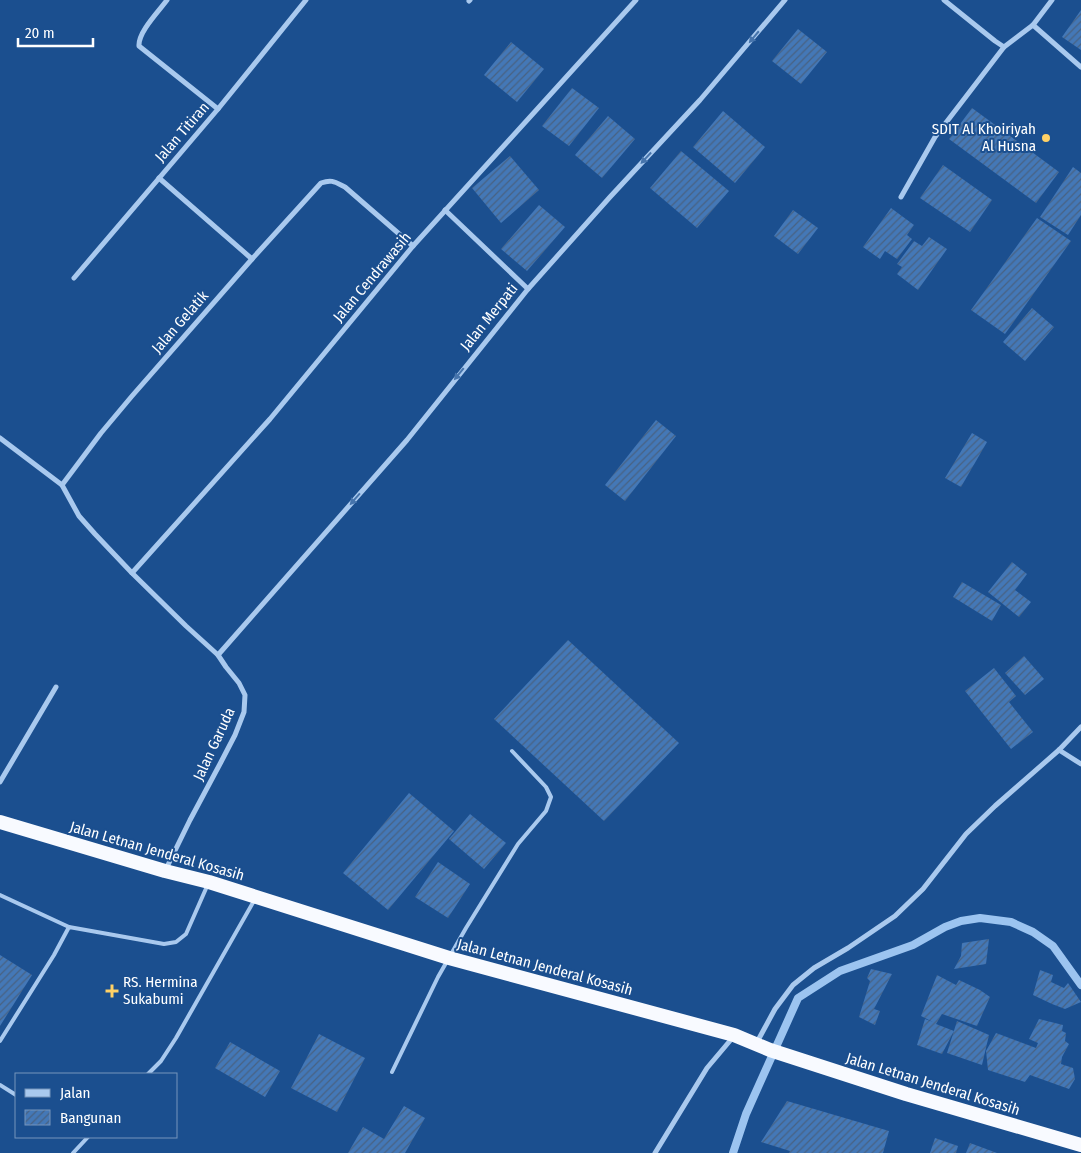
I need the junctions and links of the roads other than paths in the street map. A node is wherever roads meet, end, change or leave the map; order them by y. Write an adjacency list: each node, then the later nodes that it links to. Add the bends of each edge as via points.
1 (167, 0): 10 (street, via 142,33 139,46)
2 (306, 0): 10 (street, Jalan Titiran)
3 (636, 0): 13 (street, Jalan Cendrawasih)
4 (785, 0): 17 (street, Jalan Merpati, one-way to 17, via 700,100)
5 (944, 0): 8 (street)
6 (1052, 0): 7 (street)
7 (1033, 25): 8 (street); 9 (street)
8 (1004, 47): 12 (street, via 935,137)
9 (1081, 67)
10 (218, 109): 11 (street, Jalan Titiran)
11 (159, 178): 15 (street); 16 (street, Jalan Titiran)
12 (900, 197)
13 (445, 210): 14 (street, Jalan Cendrawasih); 17 (street)
14 (413, 246): 15 (street, Jalan Gelatik, via 345,187 327,181); 20 (street, Jalan Cendrawasih, via 270,419)
15 (252, 258): 19 (street, Jalan Gelatik, via 101,433)
16 (74, 278)
17 (528, 288): 21 (street, Jalan Merpati, one-way to 21, via 407,440)
18 (0, 438): 19 (street)
19 (62, 485): 20 (street, via 79,516)
20 (132, 574): 21 (street, Jalan Garuda)
21 (218, 655): 29 (street, Jalan Garuda, via 245,695 244,712 222,762)
22 (56, 687): 27 (street)
23 (1081, 727): 24 (street)
24 (1060, 750): 26 (street); 37 (street, via 966,834 923,889 894,916 793,985)
25 (512, 751): 34 (lane, via 549,792 550,803 518,844)
26 (1081, 764)
27 (0, 782)
28 (0, 822): 29 (highway, Jalan Letnan Jenderal Kosasih)
29 (165, 871): 30 (highway, Jalan Letnan Jenderal Kosasih)
30 (209, 882): 32 (highway, Jalan Letnan Jenderal Kosasih); 33 (lane, via 186,934 176,942 164,944)
31 (0, 894): 33 (lane)
32 (256, 897): 34 (highway, Jalan Letnan Jenderal Kosasih); 39 (lane, via 176,1038)
33 (69, 927): 36 (lane)
34 (449, 958): 35 (highway, Jalan Letnan Jenderal Kosasih); 38 (lane)
35 (734, 1035): 37 (highway, Jalan Letnan Jenderal Kosasih); 45 (street, via 707,1068)
36 (0, 1041)
37 (756, 1044): 43 (highway, Jalan Letnan Jenderal Kosasih, via 906,1094)
38 (392, 1072)
39 (149, 1073)
40 (0, 1085): 41 (lane)
41 (15, 1094)
42 (87, 1138): 44 (lane)
43 (1081, 1145)
44 (73, 1153)
45 (655, 1153)

